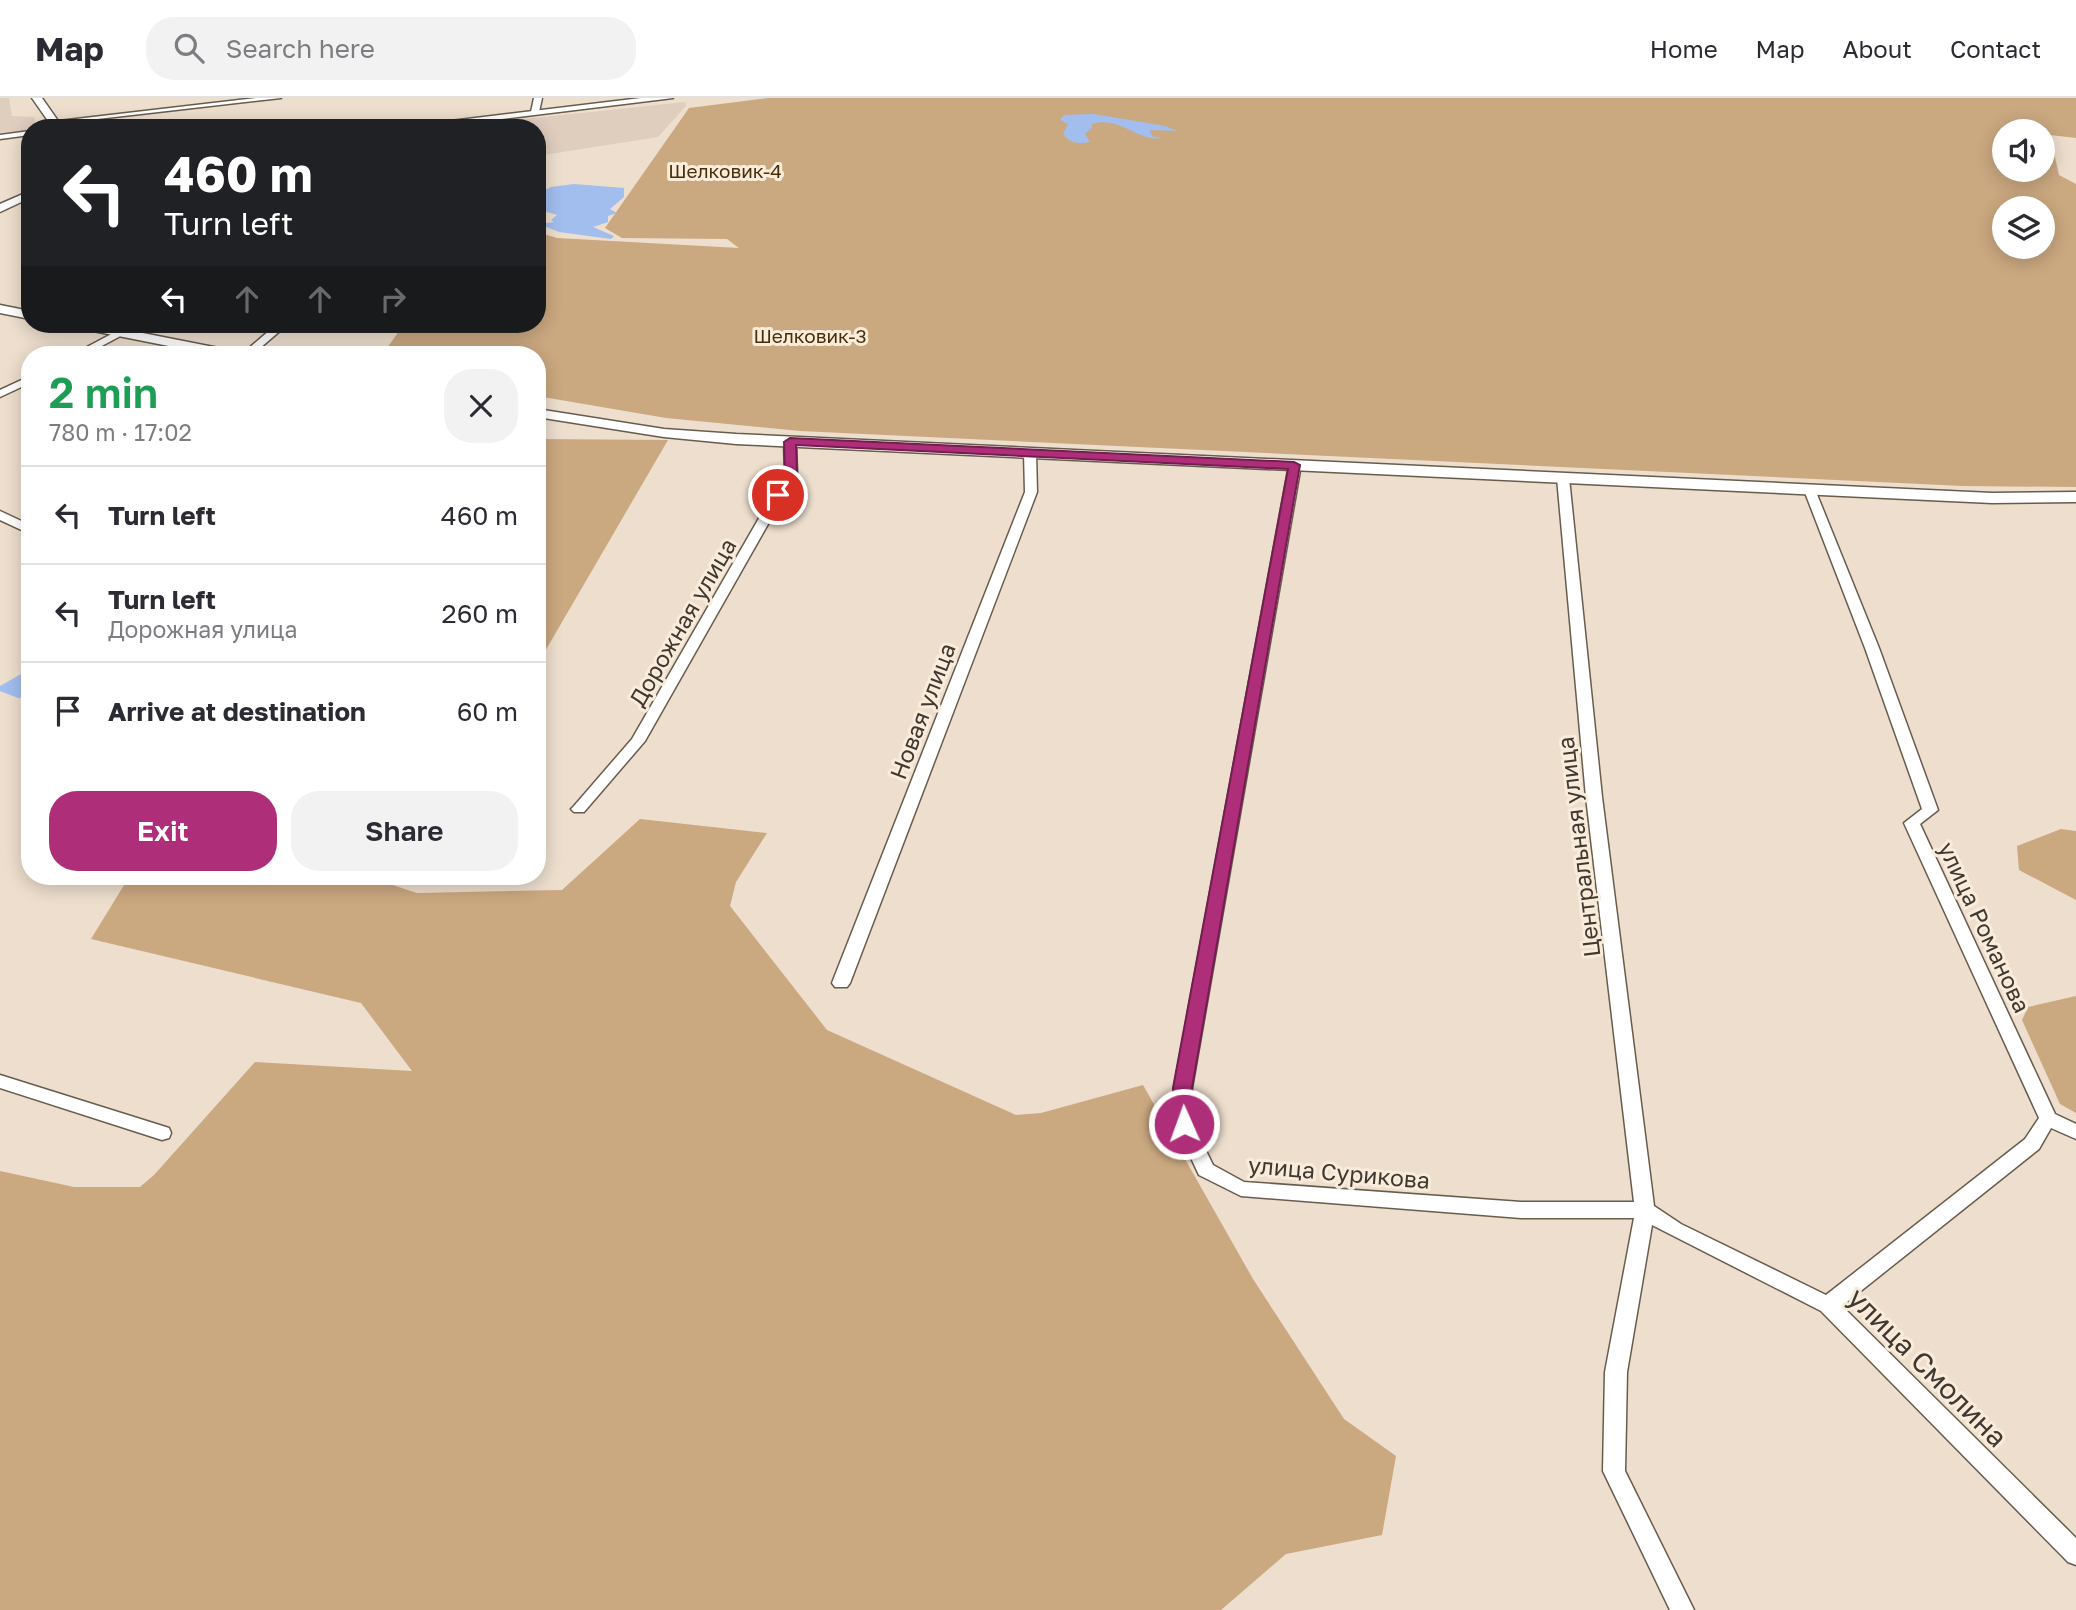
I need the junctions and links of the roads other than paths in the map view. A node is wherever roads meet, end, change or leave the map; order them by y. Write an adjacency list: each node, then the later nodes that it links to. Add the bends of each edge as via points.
1 (37, 98): 6 (street)
2 (277, 98): 7 (street)
3 (538, 98): 5 (street)
4 (668, 98): 5 (street)
5 (535, 112): 8 (street)
6 (52, 119)
7 (105, 119)
8 (475, 119)
9 (21, 135): 10 (street)
10 (0, 137)
11 (21, 198): 12 (street)
12 (0, 208)
13 (0, 309): 14 (street)
14 (21, 313)
15 (121, 333): 17 (street); 18 (street)
16 (273, 333): 19 (street)
17 (95, 346)
18 (188, 346)
19 (257, 346)
20 (21, 384): 21 (street)
21 (0, 394)
22 (546, 414): 23 (street, via 664,433)
23 (790, 442): 24 (street); 31 (street, Дорожная улица, via 791,473 638,741)
24 (1030, 453): 25 (street); 32 (street, Новая улица, via 1031,492)
25 (1294, 465): 26 (street); 37 (street, улица Сурикова, via 1183,1088 1184,1124 1206,1170 1241,1189 1521,1210)
26 (1563, 478): 27 (street); 37 (street, Центральная улица, via 1594,797)
27 (1810, 489): 28 (street); 34 (street, улица Романова, via 1930,810 1912,823)
28 (2076, 497)
29 (0, 514): 30 (street)
30 (21, 525)
31 (579, 809)
32 (841, 983)
33 (0, 1081): 36 (street)
34 (2048, 1118): 35 (street); 38 (street, via 2032,1144)
35 (2076, 1132)
36 (162, 1133)
37 (1645, 1210): 38 (street, улица Смолина, via 1674,1229); 40 (street, Центральная улица, via 1616,1372 1614,1471)
38 (1828, 1305): 39 (street, улица Смолина)
39 (2076, 1554)
40 (1682, 1610)

